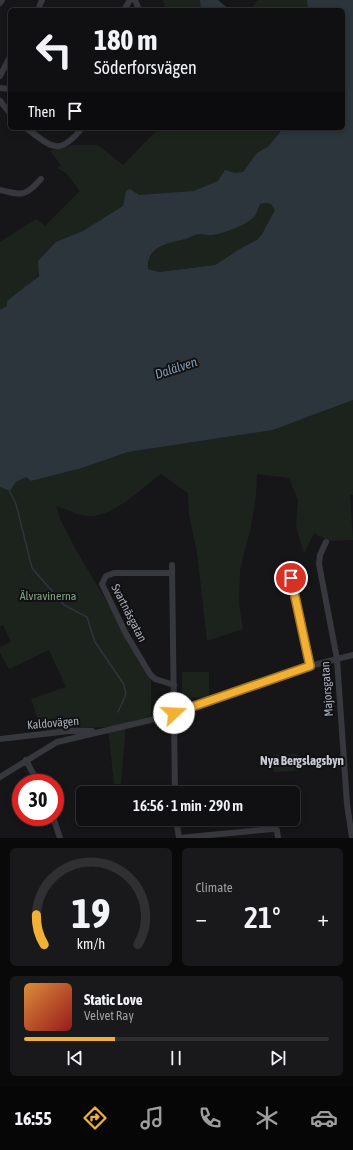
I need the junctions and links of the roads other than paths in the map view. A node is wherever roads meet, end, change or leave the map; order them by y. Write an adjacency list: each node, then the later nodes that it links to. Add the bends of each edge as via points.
1 (2, 0): 2 (street)
2 (0, 3)
3 (8, 61): 4 (street)
4 (0, 76)
5 (0, 100): 6 (street)
6 (8, 110)
7 (28, 130): 8 (street, via 43,142 56,146 68,143)
8 (80, 130)
9 (41, 179): 10 (street, via 26,194)
10 (0, 190)
11 (326, 542): 16 (street, Majorsgatan, via 319,564)
12 (172, 565): 13 (street)
13 (172, 573): 18 (street); 18 (street, Svartnäsgatan, via 114,573 106,576 102,584 126,634 150,674)
14 (291, 578): 17 (street)
15 (353, 655): 16 (street)
16 (337, 659): 17 (street); 31 (street, Majorsgatan, via 347,804)
17 (310, 666): 19 (street)
18 (174, 685): 19 (street)
19 (174, 713): 20 (street); 25 (street)
20 (108, 731): 21 (street, Kaldovägen, via 69,731); 22 (street, via 68,738)
21 (0, 739)
22 (26, 760): 23 (street); 24 (street)
23 (33, 774)
24 (0, 776)
25 (175, 786)
26 (56, 826): 28 (street)
27 (177, 826): 29 (street)
28 (60, 838)
29 (179, 838): 30 (street, via 272,829 277,830)
30 (278, 838)
31 (352, 838)

